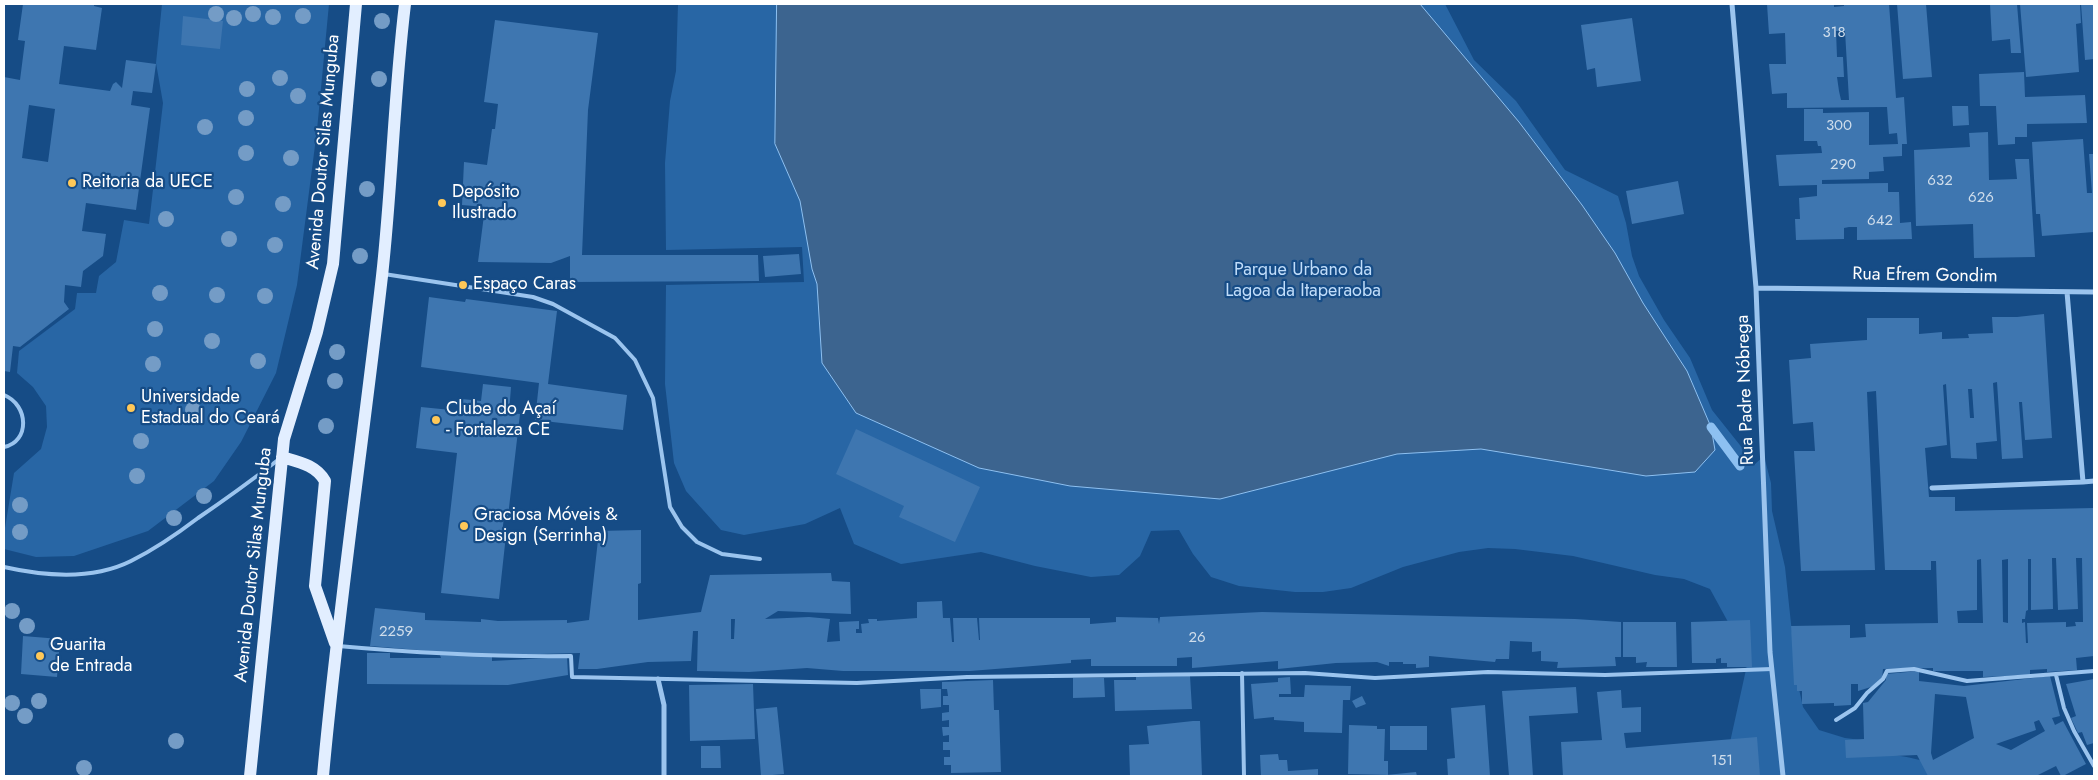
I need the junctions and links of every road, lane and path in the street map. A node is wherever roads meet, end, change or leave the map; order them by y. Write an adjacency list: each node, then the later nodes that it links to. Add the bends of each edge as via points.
1 (356, 4): 10 (main road, Avenida Doutor Silas Munguba, via 333,264 317,332 284,439)
2 (405, 4): 4 (main road)
3 (1732, 4): 5 (street, Rua Padre Nóbrega)
4 (382, 274): 14 (lane, via 534,297 615,338 635,360 653,398 670,508 682,527 697,542 722,554); 16 (main road)
5 (1756, 288): 6 (street, Rua Efrem Gondim); 17 (street, Rua Padre Nóbrega)
6 (2067, 292): 7 (street, Rua Efrem Gondim); 12 (street)
7 (2094, 292)
8 (4, 395): 9 (lane, via 18,404 24,419 20,435)
9 (4, 447)
10 (282, 457): 15 (lane, via 250,483 130,562 70,575 32,574); 16 (main road, via 309,465 320,472 324,481 315,586); 24 (main road, Avenida Doutor Silas Munguba)
11 (2094, 481): 12 (street)
12 (2083, 482): 13 (street)
13 (1932, 488)
14 (760, 559)
15 (4, 567)
16 (336, 645): 21 (lane, via 404,652 571,656 572,677); 25 (main road)
17 (1772, 669): 19 (lane, via 1605,675 1488,672 1375,678); 28 (street, Rua Padre Nóbrega)
18 (2094, 671): 20 (lane)
19 (1242, 673): 21 (lane, via 967,677 857,683); 27 (lane)
20 (2056, 674): 22 (lane, via 1967,681 1914,669 1887,672 1855,708); 23 (lane, via 2064,708)
21 (658, 679): 26 (street, via 664,705)
22 (1836, 720)
23 (2094, 766)
24 (250, 776)
25 (323, 776)
26 (664, 776)
27 (1244, 776)
28 (1783, 776)

